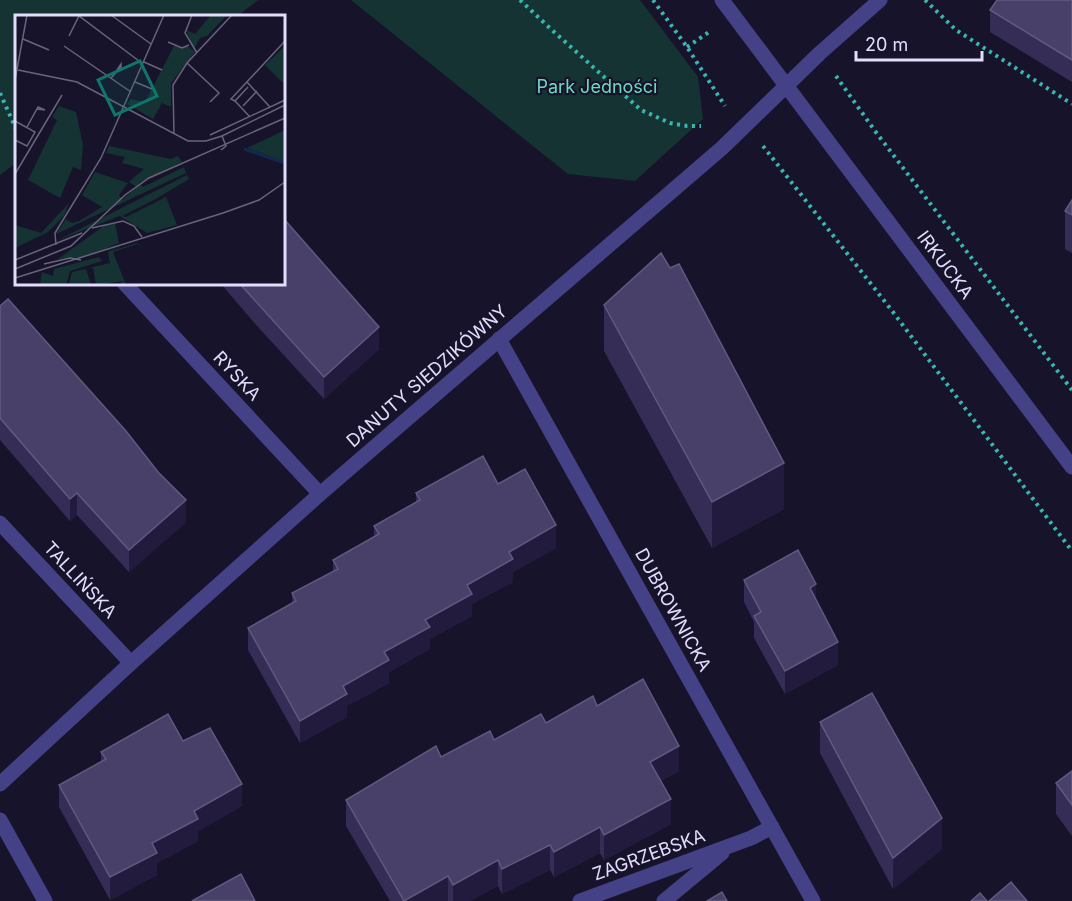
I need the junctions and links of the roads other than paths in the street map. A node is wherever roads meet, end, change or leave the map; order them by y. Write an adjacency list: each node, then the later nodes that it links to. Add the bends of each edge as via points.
1 (722, 0): 3 (street, IRKUCKA)
2 (880, 0): 3 (street, DANUTY SIEDZIKÓWNY)
3 (786, 86): 5 (street, DANUTY SIEDZIKÓWNY, via 722,148); 6 (street, IRKUCKA)
4 (126, 285): 7 (street, RYSKA)
5 (499, 339): 7 (street, DANUTY SIEDZIKÓWNY); 12 (street, DUBROWNICKA)
6 (1072, 467)
7 (320, 494): 9 (street, DANUTY SIEDZIKÓWNY)
8 (0, 523): 9 (street, TALLIŃSKA)
9 (130, 663): 10 (street, DANUTY SIEDZIKÓWNY)
10 (0, 784)
11 (0, 820): 14 (street)
12 (772, 827): 13 (street, ZAGRZEBSKA); 17 (street, DUBROWNICKA)
13 (731, 845): 15 (street, ZAGRZEBSKA); 16 (street, ZAGRZEBSKA)
14 (45, 901)
15 (580, 901)
16 (664, 901)
17 (813, 901)

